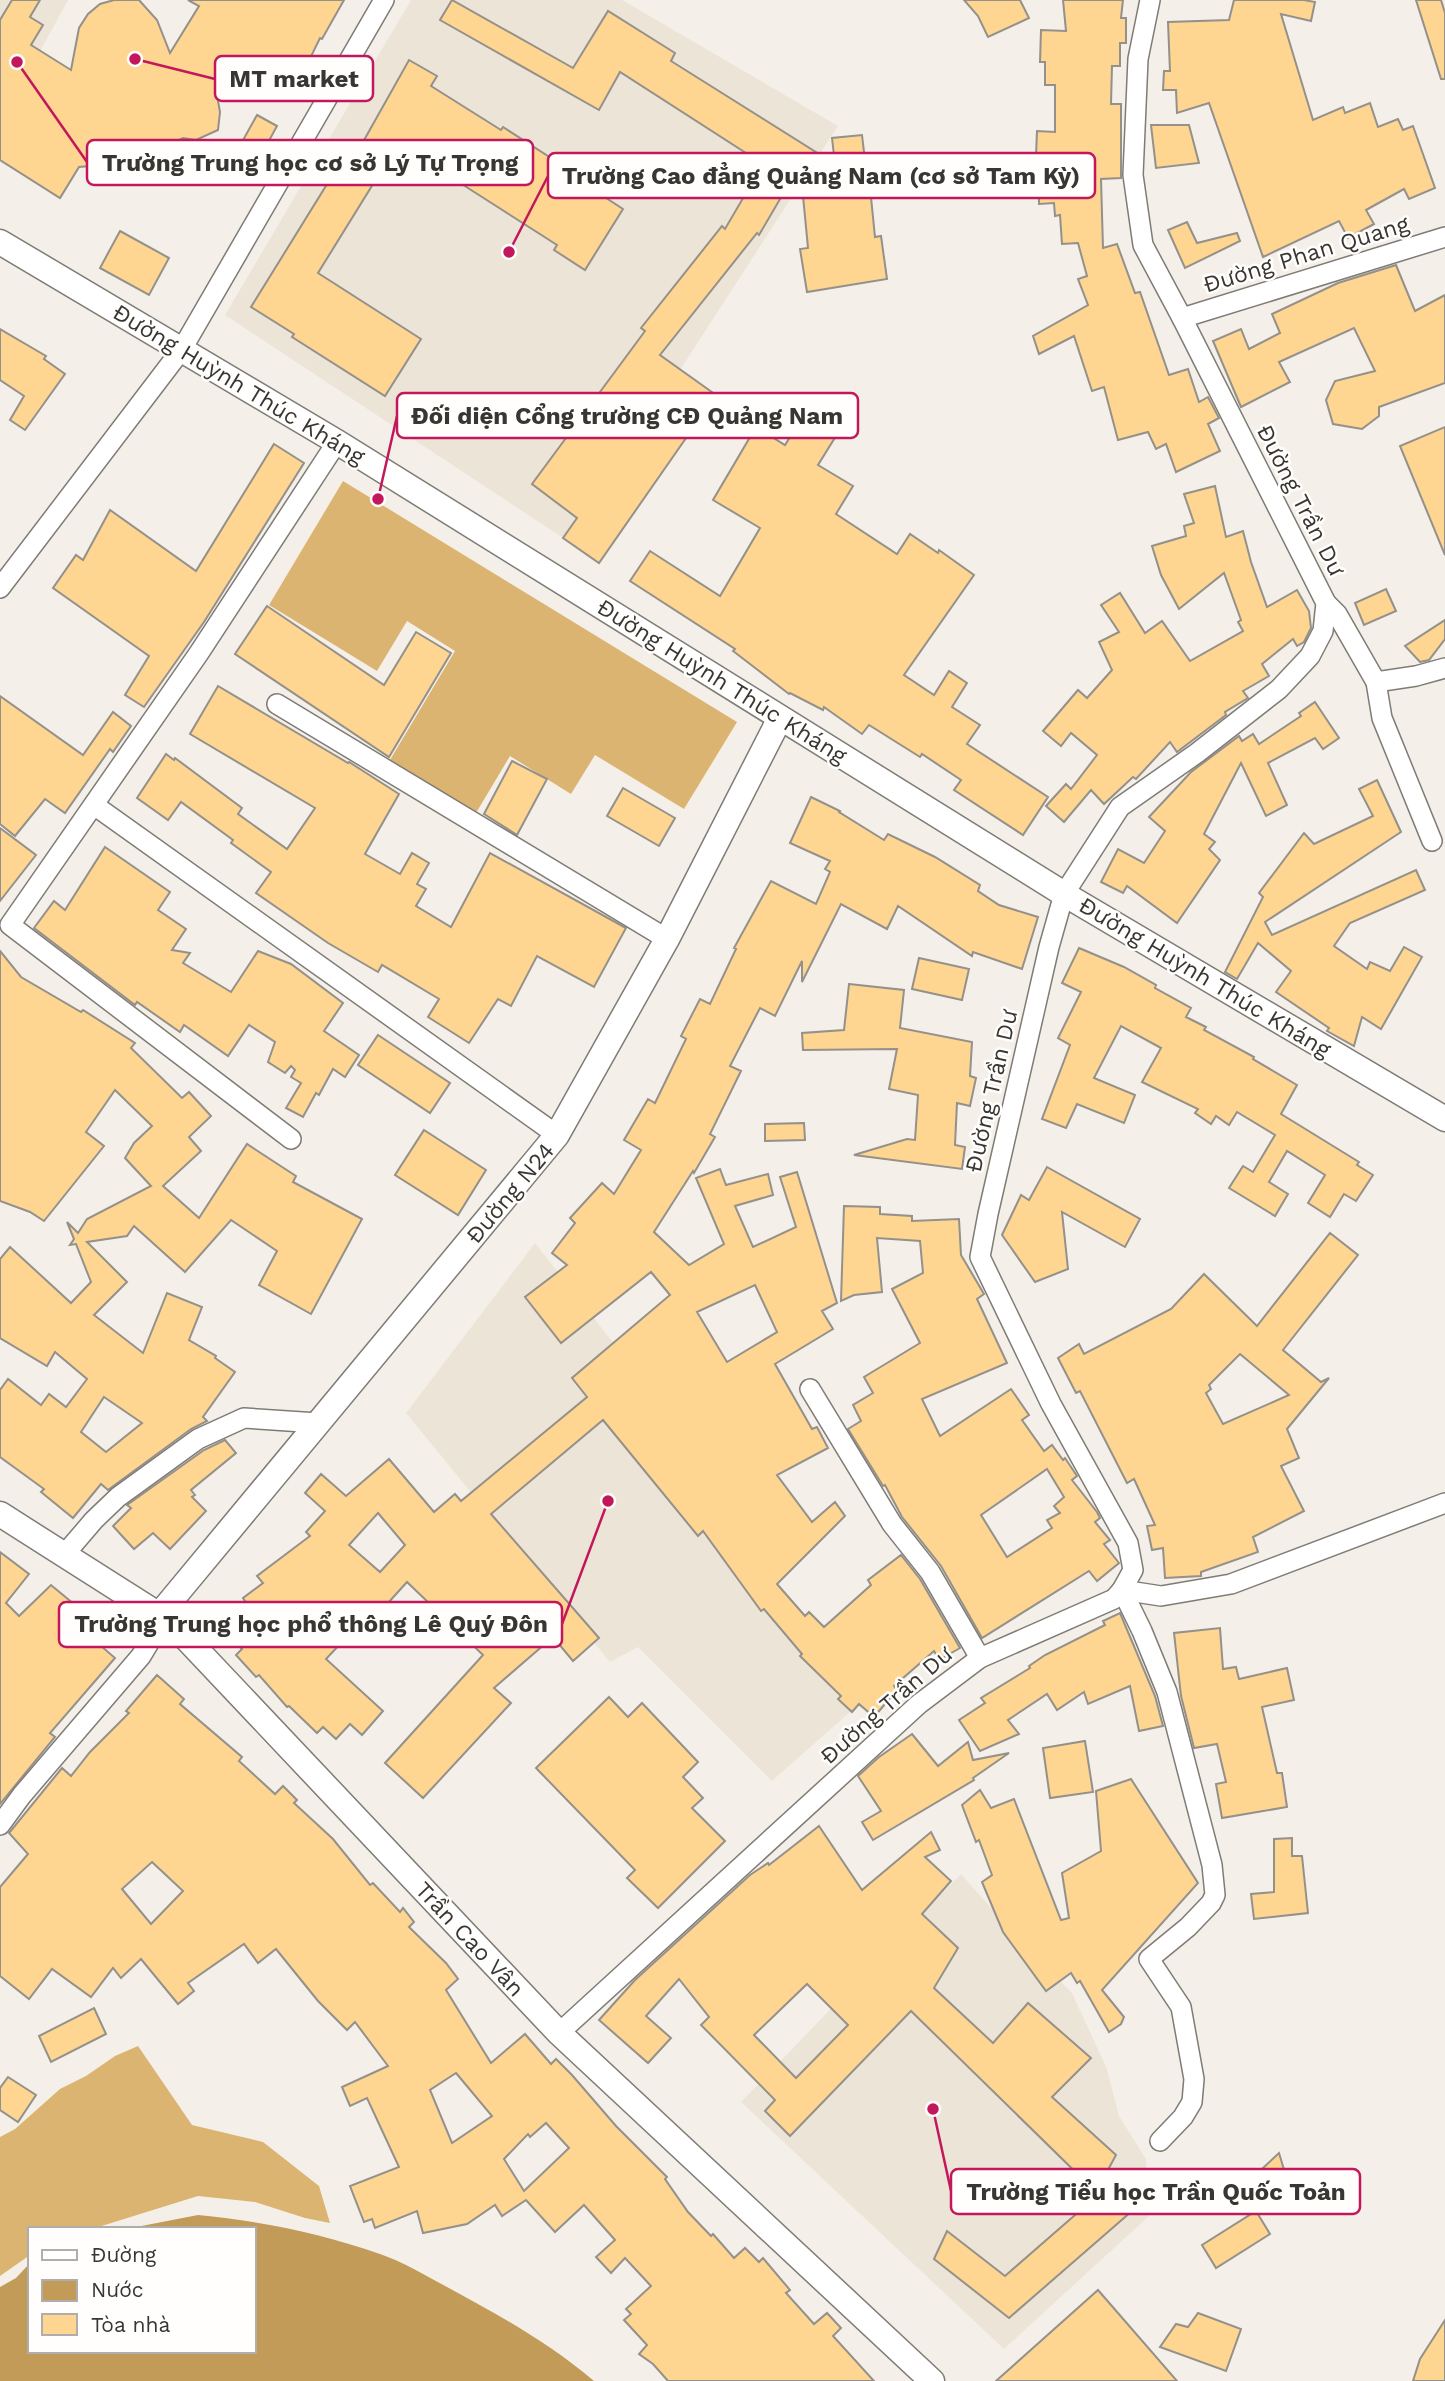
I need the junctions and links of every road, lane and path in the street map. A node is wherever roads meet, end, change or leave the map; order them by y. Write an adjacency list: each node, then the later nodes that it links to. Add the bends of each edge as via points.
1 (384, 0): 6 (street)
2 (1150, 0): 5 (street, Đường Trần Dư, via 1138,58 1133,175 1143,245)
3 (1445, 237): 5 (street, Đường Phan Quang)
4 (0, 242): 6 (street, Đường Huỳnh Thúc Kháng)
5 (1182, 318): 9 (street, Đường Trần Dư)
6 (182, 349): 7 (street, Đường Huỳnh Thúc Kháng); 8 (street)
7 (337, 442): 13 (street, Đường Huỳnh Thúc Kháng); 14 (street)
8 (0, 588)
9 (1326, 603): 11 (street); 16 (street, Đường Trần Dư, via 1323,631 1310,656 1279,689 1120,807)
10 (1445, 668): 11 (street)
11 (1376, 682): 15 (street, via 1382,718)
12 (276, 704): 17 (street)
13 (780, 718): 16 (street, Đường Huỳnh Thúc Kháng); 17 (street, Đường N24)
14 (94, 805): 19 (street); 20 (street, via 10,926)
15 (1432, 841)
16 (1064, 894): 18 (street, Đường Huỳnh Thúc Kháng); 26 (street, Đường Trần Dư, via 980,1257 1051,1404 1128,1543 1133,1570)
17 (667, 939): 19 (street, Đường N24)
18 (1445, 1119)
19 (557, 1136): 22 (street, Đường N24)
20 (291, 1139)
21 (810, 1389): 28 (street, via 892,1524 930,1572)
22 (318, 1423): 25 (street, via 244,1419 198,1439 118,1497); 27 (street, Đường N24)
23 (1445, 1503): 26 (street, via 1231,1584 1161,1596)
24 (0, 1514): 25 (street, Trần Cao Vân)
25 (64, 1555): 27 (street, Trần Cao Vân)
26 (1122, 1590): 28 (street, Đường Trần Dư, via 1114,1599); 31 (street, via 1167,1692 1212,1865 1215,1895 1188,1927 1149,1959 1181,2007 1194,2078 1192,2102)
27 (162, 1615): 29 (street, via 141,1656); 30 (street, Trần Cao Vân)
28 (979, 1658): 30 (street, Đường Trần Dư, via 919,1704)
29 (0, 1825)
30 (559, 2033): 32 (street, Trần Cao Vân)
31 (1160, 2141)
32 (932, 2381)

